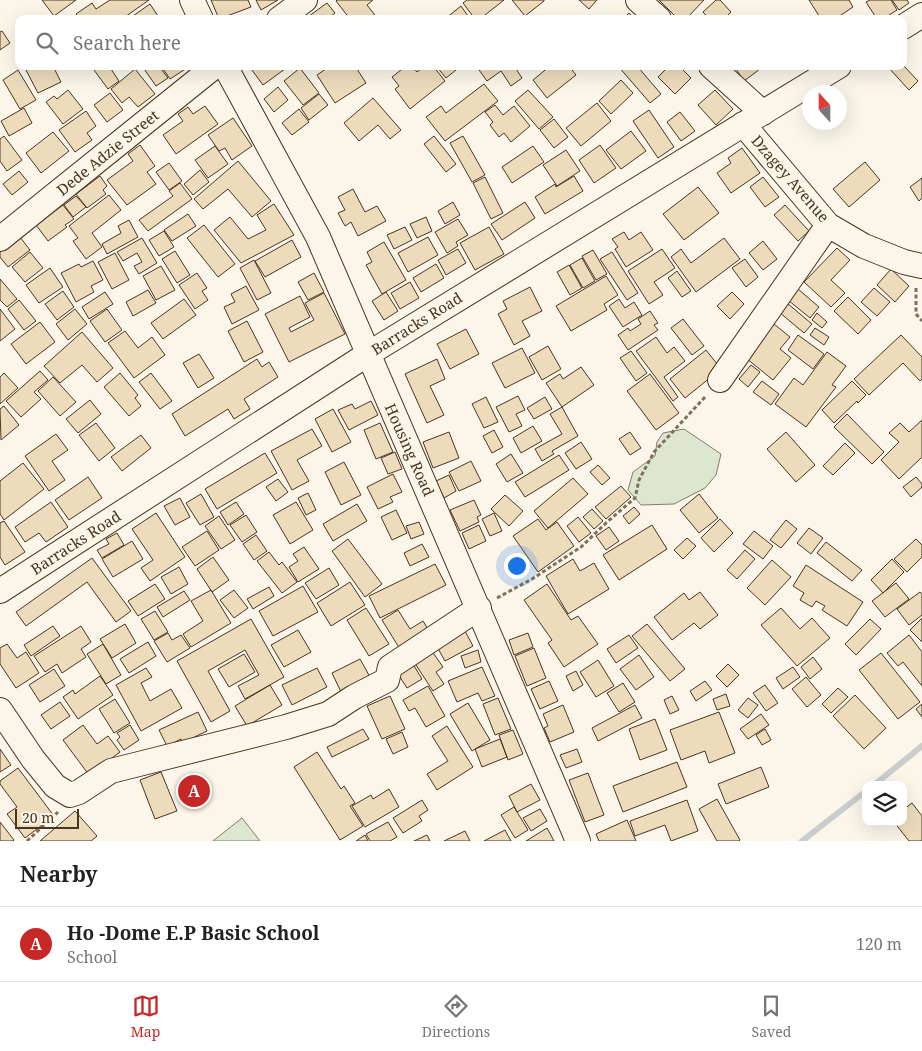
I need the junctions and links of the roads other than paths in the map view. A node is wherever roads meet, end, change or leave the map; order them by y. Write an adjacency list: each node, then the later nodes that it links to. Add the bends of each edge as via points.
1 (192, 0): 4 (street)
2 (305, 0): 5 (street)
3 (638, 0): 6 (street)
4 (199, 15)
5 (284, 15)
6 (654, 15)
7 (922, 15): 8 (street)
8 (907, 24)
9 (210, 70): 16 (street, Dede Adzie Street)
10 (227, 70): 18 (street, Housing Road, via 318,237)
11 (715, 70): 13 (street)
12 (833, 70): 13 (street, Barracks Road)
13 (763, 113): 14 (street, Barracks Road)
14 (743, 124): 15 (street, Dzagey Avenue); 18 (street, Barracks Road)
15 (828, 225): 17 (street, Dzagey Avenue, via 864,246); 19 (street)
16 (0, 240)
17 (919, 265)
18 (368, 354): 20 (street, Barracks Road); 21 (street, Housing Road)
19 (720, 380)
20 (0, 592)
21 (478, 608): 22 (street, via 390,668 387,680 328,714 111,771 70,795 55,786); 23 (street, Housing Road)
22 (0, 710)
23 (578, 841)

